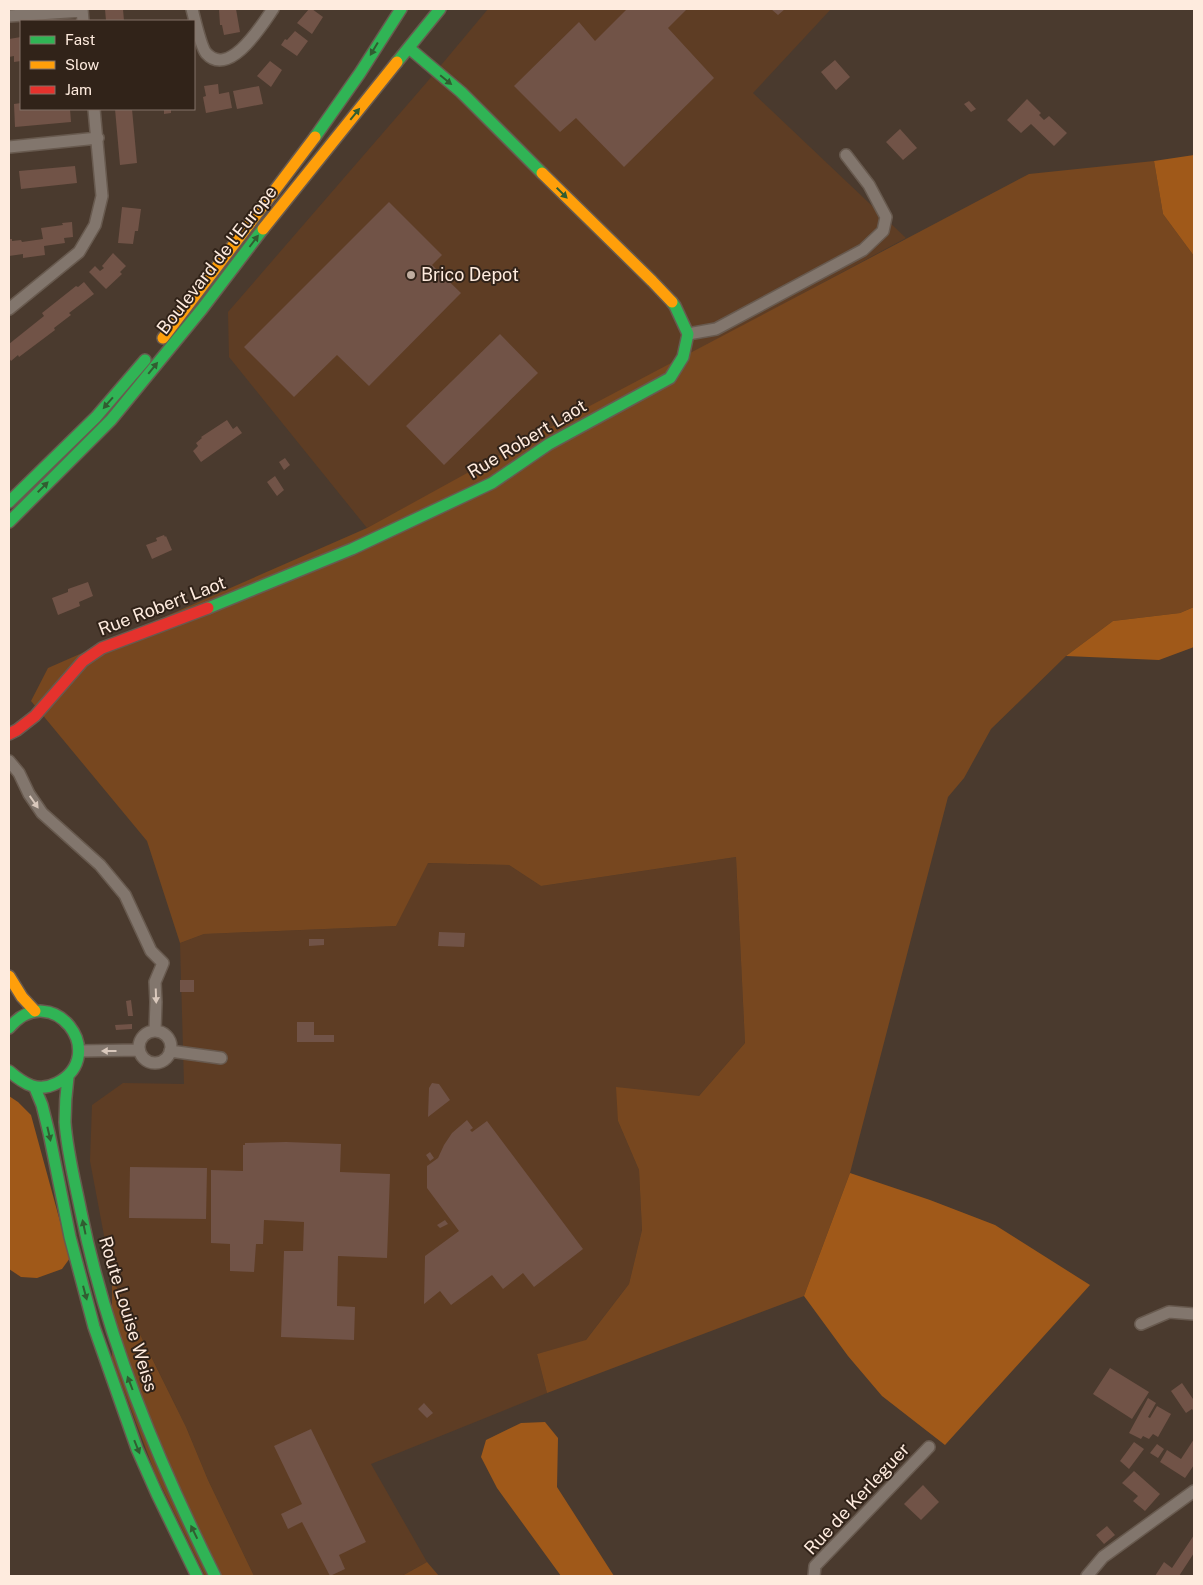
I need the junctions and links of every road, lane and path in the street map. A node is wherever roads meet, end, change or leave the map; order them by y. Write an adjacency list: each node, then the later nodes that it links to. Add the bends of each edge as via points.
1 (192, 9): 2 (street, via 204,52 214,59 227,59 239,52)
2 (273, 9)
3 (401, 9): 16 (main road, Boulevard de l'Europe, one-way to 16, via 320,129 155,349 96,417)
4 (440, 9): 7 (main road, Boulevard de l'Europe)
5 (82, 14): 6 (street)
6 (9, 16)
7 (408, 48): 15 (main road, one-way to 15, via 461,92 652,281 675,306); 17 (main road, Boulevard de l'Europe, one-way to 7, via 111,420)
8 (94, 110): 9 (street)
9 (98, 138): 10 (street); 12 (street, via 102,196 95,225 79,252)
10 (9, 148)
11 (846, 155): 15 (street, via 886,217 883,231 863,250 716,329)
12 (24, 296): 13 (street); 14 (street)
13 (9, 298)
14 (9, 309)
15 (688, 334): 18 (main road, Rue Robert Laot, via 683,357 670,378 549,444 492,483 352,549 102,648 83,661 35,716)
16 (9, 502)
17 (9, 522)
18 (9, 734)
19 (9, 761): 23 (street, one-way to 23, via 42,814 100,865 125,895 151,951 164,963 155,982)
20 (9, 976): 21 (main road)
21 (35, 1011): 22 (main road, via 18,1018); 25 (main road, via 54,1014 70,1024)
22 (9, 1028)
23 (155, 1031): 24 (street, via 144,1035); 26 (street, via 165,1036)
24 (139, 1050): 25 (street, one-way to 25); 26 (street, via 145,1060 156,1063 165,1060)
25 (79, 1051): 29 (main road, Route Louise Weiss, via 74,1070)
26 (170, 1051): 27 (street)
27 (221, 1058)
28 (9, 1071): 30 (main road, via 20,1082)
29 (68, 1077): 30 (main road, via 52,1086); 36 (main road, Route Louise Weiss, one-way to 29, via 153,1442 109,1323 84,1229 65,1129)
30 (35, 1088): 35 (main road, Route Louise Weiss, one-way to 35, via 49,1132 70,1236 94,1327 137,1448)
31 (1194, 1314): 32 (street, via 1169,1312)
32 (1142, 1324)
33 (929, 1447): 37 (street, Rue de Kerleguer, via 815,1566)
34 (1194, 1491): 38 (street, via 1103,1557)
35 (197, 1576)
36 (215, 1576)
37 (814, 1576)
38 (1087, 1576)

